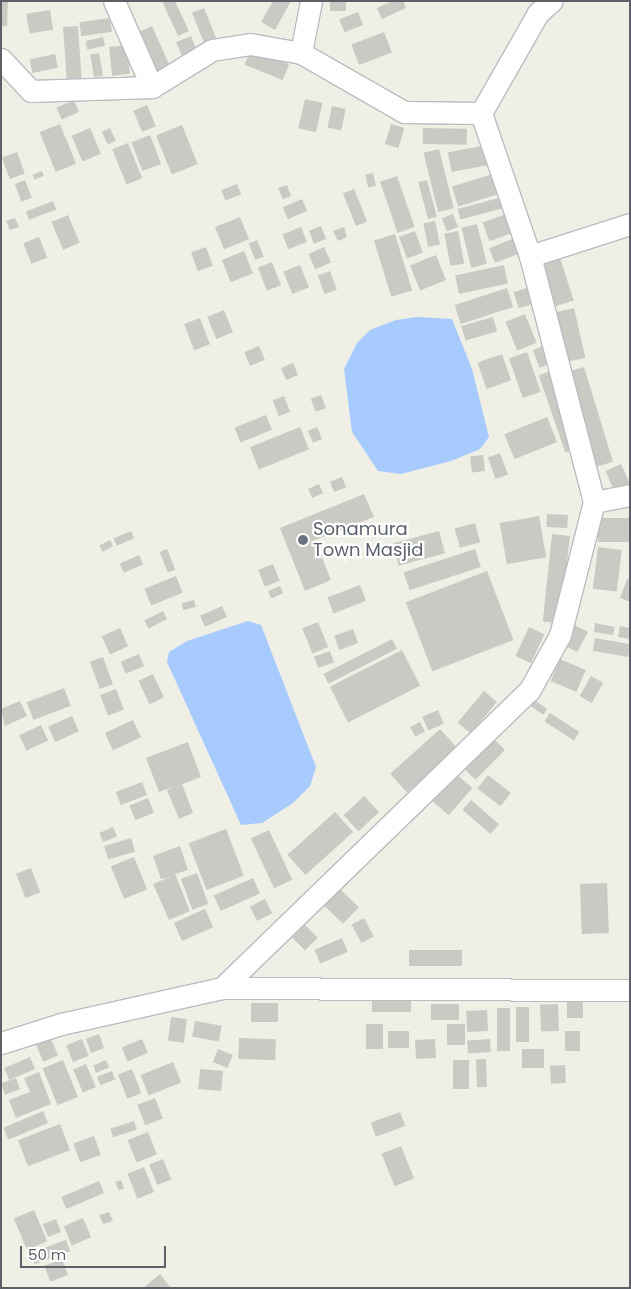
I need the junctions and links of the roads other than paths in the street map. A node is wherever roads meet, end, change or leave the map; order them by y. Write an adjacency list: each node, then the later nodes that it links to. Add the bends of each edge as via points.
1 (114, 1): 6 (street)
2 (311, 1): 4 (street)
3 (552, 1): 7 (street, via 538,13)
4 (301, 53): 6 (street, via 250,44 212,50); 7 (street, via 404,112)
5 (1, 59): 6 (street, via 31,91)
6 (152, 87)
7 (482, 113): 9 (street)
8 (630, 224): 9 (street)
9 (530, 256): 11 (street)
10 (630, 495): 11 (street)
11 (594, 502): 12 (street, via 560,635 529,691)
12 (222, 988): 13 (street); 14 (street, via 61,1024)
13 (630, 990)
14 (1, 1043)

